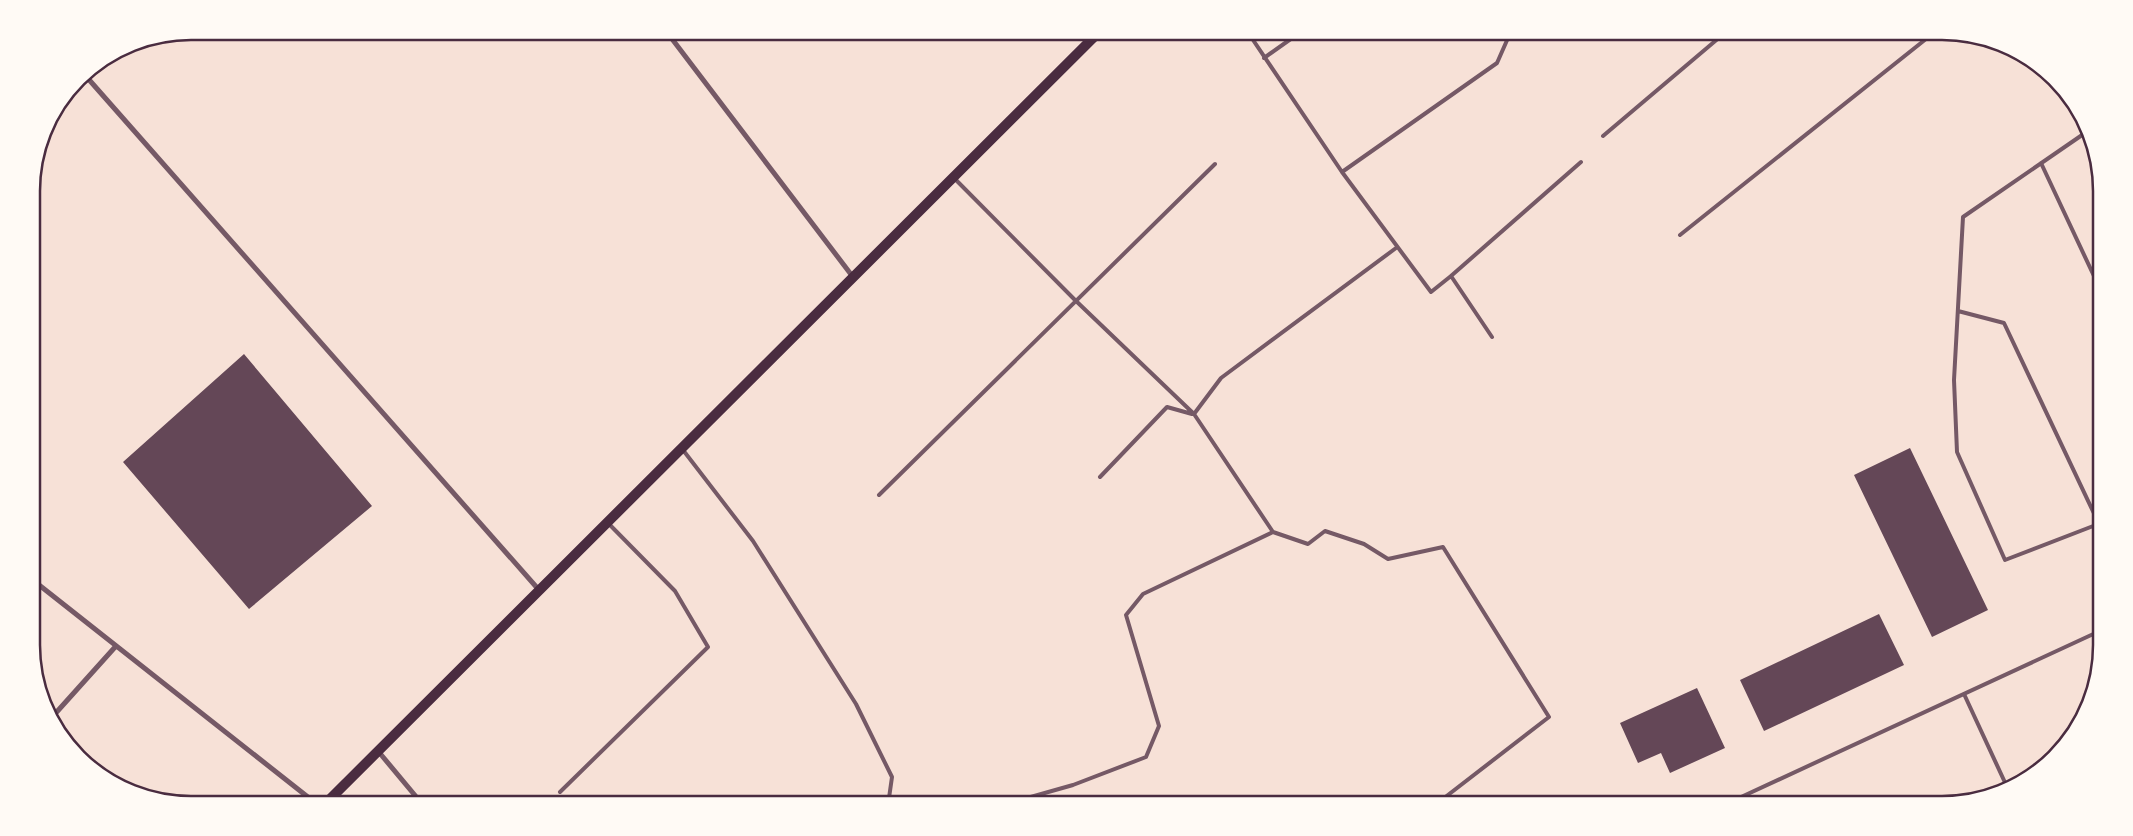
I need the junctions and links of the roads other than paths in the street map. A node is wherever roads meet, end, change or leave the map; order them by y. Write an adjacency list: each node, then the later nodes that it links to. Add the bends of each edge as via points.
1 (673, 40): 21 (street)
2 (1091, 40): 16 (main road)
3 (1253, 40): 8 (lane)
4 (1289, 40): 8 (lane)
5 (1507, 40): 15 (lane, via 1497,63)
6 (1715, 40): 11 (lane)
7 (1925, 40): 17 (lane)
8 (1264, 58): 15 (lane)
9 (90, 80): 34 (street)
10 (2082, 135): 13 (lane)
11 (1603, 136)
12 (1581, 162): 20 (lane)
13 (2041, 163): 19 (lane); 23 (lane, via 1963,217)
14 (1215, 164): 22 (lane)
15 (1342, 172): 18 (lane)
16 (953, 177): 21 (main road); 22 (lane)
17 (1680, 235)
18 (1396, 248): 20 (lane, via 1431,292); 25 (lane, via 1221,378)
19 (2093, 274)
20 (1451, 276): 24 (lane)
21 (853, 277): 26 (main road)
22 (1074, 300): 25 (lane); 28 (lane)
23 (1958, 311): 29 (lane, via 2004,323); 31 (lane, via 1954,380 1957,452 2005,560)
24 (1492, 337)
25 (1194, 414): 27 (lane, via 1167,407); 32 (lane)
26 (681, 449): 30 (main road); 45 (lane, via 753,541 856,704 892,777)
27 (1100, 477)
28 (879, 495)
29 (2093, 508)
30 (608, 522): 34 (main road); 41 (lane, via 675,591 708,647)
31 (2093, 526)
32 (1273, 532): 46 (lane, via 1143,594 1126,615 1159,726 1146,757); 47 (lane, via 1308,544 1325,532 1364,544 1388,558 1443,547 1549,717)
33 (40, 586): 36 (street)
34 (540, 590): 39 (main road)
35 (2093, 634): 37 (lane)
36 (116, 646): 38 (street); 42 (street)
37 (1964, 694): 40 (lane); 48 (lane)
38 (56, 712)
39 (378, 751): 43 (main road); 44 (street)
40 (2005, 782)
41 (560, 792)
42 (307, 796)
43 (333, 796)
44 (416, 796)
45 (889, 796)
46 (1034, 796)
47 (1445, 796)
48 (1743, 796)

